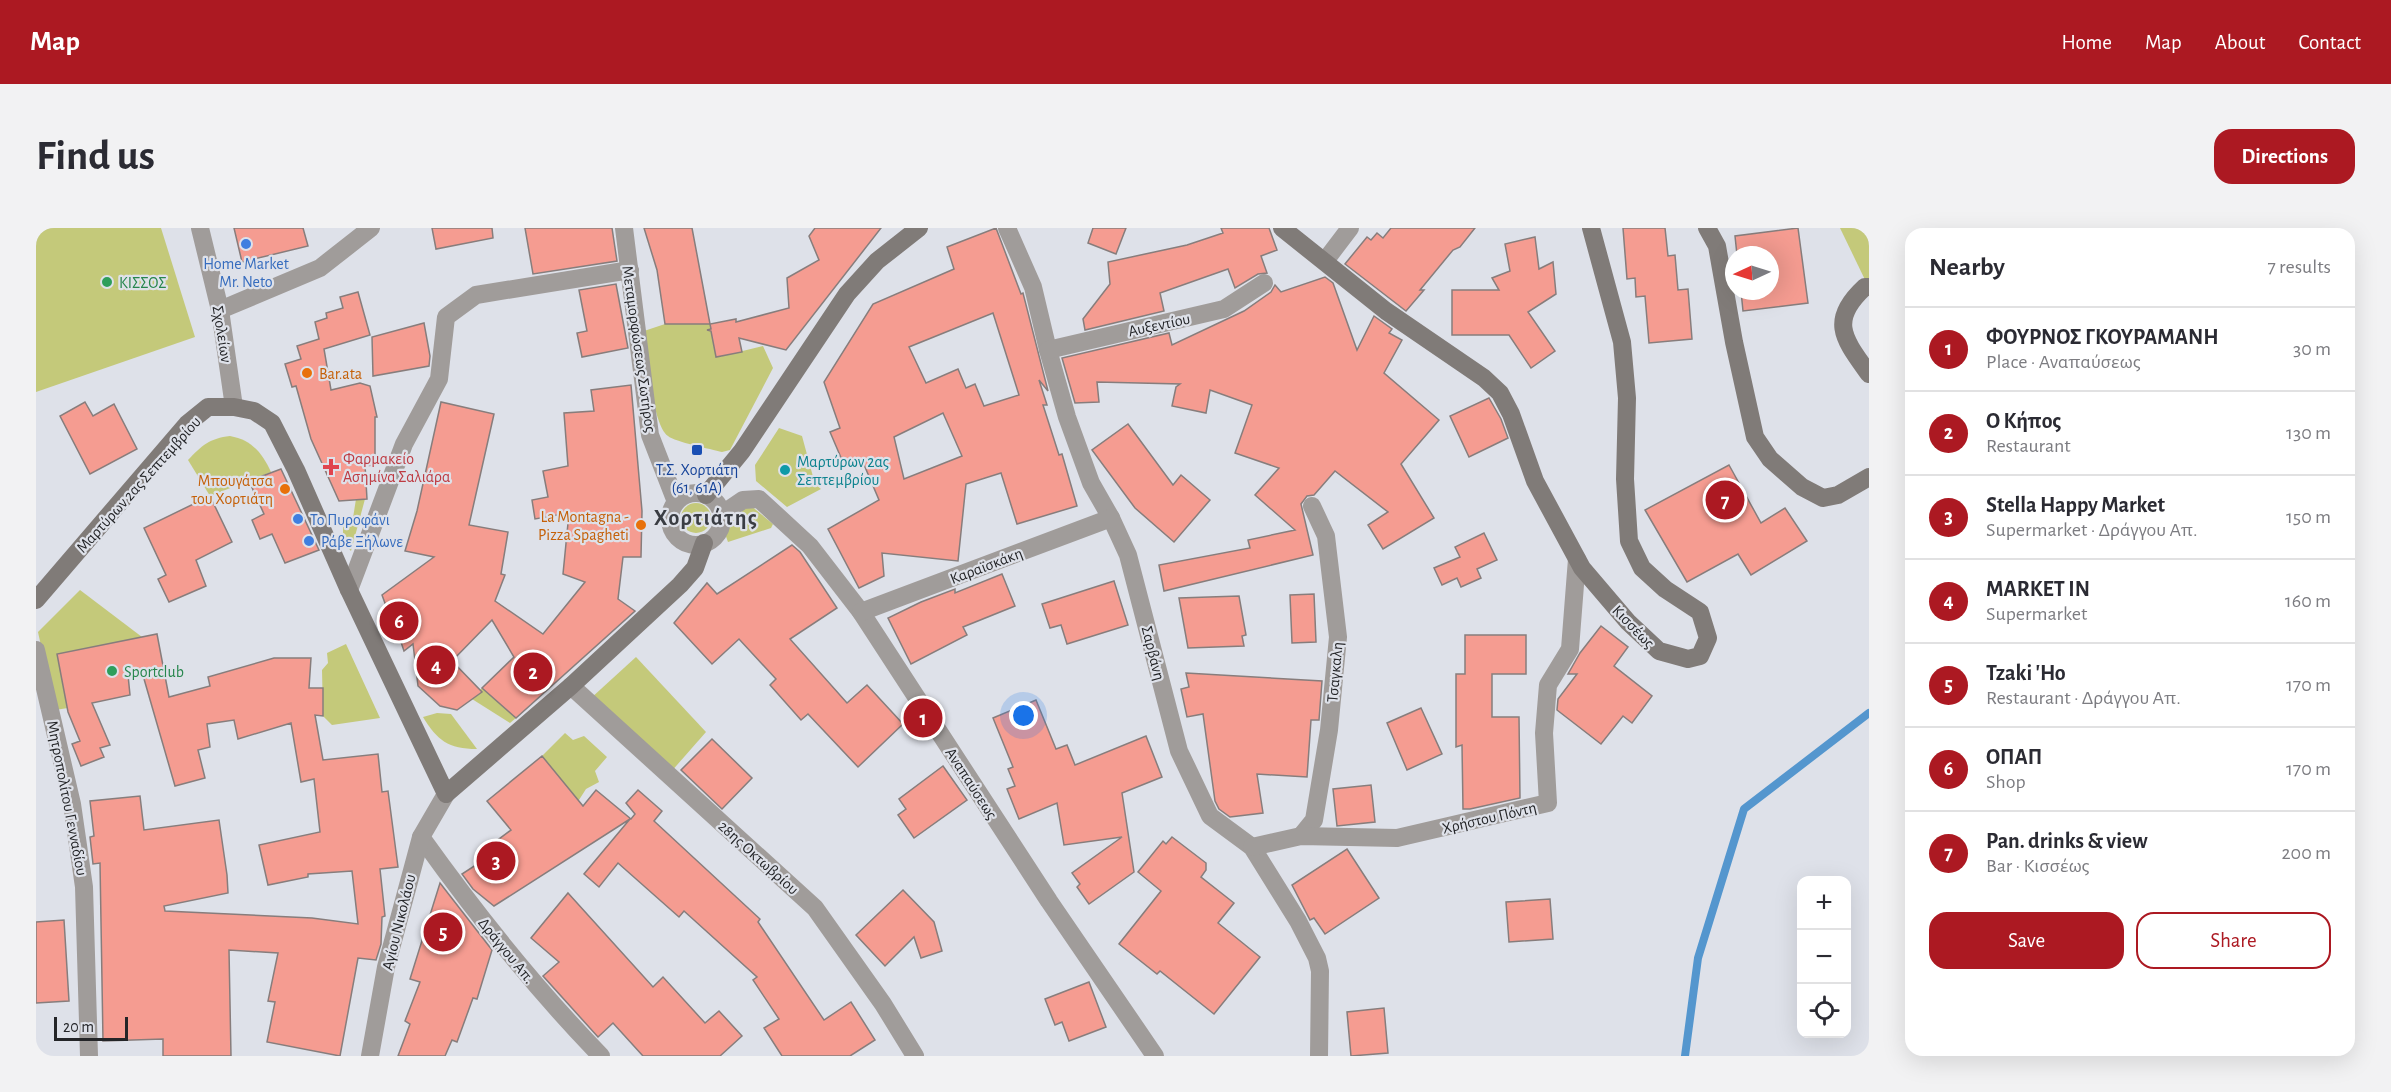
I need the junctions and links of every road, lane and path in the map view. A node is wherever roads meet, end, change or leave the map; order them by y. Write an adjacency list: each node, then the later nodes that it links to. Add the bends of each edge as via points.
1 (200, 228): 14 (street, Σχολείων)
2 (371, 228): 14 (street, via 320,268)
3 (624, 228): 11 (street, Μεταμορφώσεως Σωτήρος)
4 (919, 228): 19 (street, via 877,261 847,294 742,451)
5 (1008, 228): 15 (street, Σαρβάνη, via 1033,287)
6 (1282, 228): 10 (street, Κισσέως)
7 (1350, 228): 10 (street)
8 (1591, 228): 25 (street, Κισσέως, via 1622,342 1627,398 1625,479 1629,541 1642,568 1700,612 1708,638 1700,656 1688,659 1659,651 1628,622)
9 (1707, 228): 18 (street, via 1717,246 1755,437 1770,459 1802,487 1823,498 1838,495)
10 (1325, 261): 25 (street, Κισσέως, via 1386,311 1500,393 1535,481)
11 (630, 270): 20 (street, Μεταμορφώσεως Σωτήρος, via 650,435); 26 (street, via 476,295 446,317 439,379 404,444)
12 (1264, 283): 15 (street, Αυξεντίου, via 1224,309)
13 (1869, 287): 16 (street, via 1849,301 1843,329 1849,346)
14 (220, 310): 17 (street, Σχολείων)
15 (1048, 350): 23 (street, Σαρβάνη, via 1091,483)
16 (1869, 374)
17 (234, 407): 26 (street, Μαρτύρων 2ας Σεπτεμβρίου, via 254,411 272,423); 27 (street, Μαρτύρων 2ας Σεπτεμβρίου, via 208,407 187,424)
18 (1869, 477)
19 (706, 495): 20 (street, via 690,494); 22 (street, via 719,507)
20 (676, 502): 24 (street, via 670,518 674,533 687,543)
21 (1312, 506): 32 (street, Τσαγκαλη, via 1326,536 1338,637 1329,730 1314,820)
22 (721, 516): 24 (street, via 720,529); 28 (street, Αναπαύσεως, via 743,500 759,499 810,546)
23 (1111, 518): 28 (street, Καραϊσκάκη); 34 (street, Σαρβάνη, via 1128,555 1179,751 1210,816)
24 (704, 543): 30 (street, via 695,568 680,585)
25 (1577, 559): 32 (street, Χρήστου Πόντη, via 1570,649 1548,685 1544,733 1548,803 1397,838)
26 (349, 590): 31 (street, Μαρτύρων 2ας Σεπτεμβρίου)
27 (36, 600)
28 (861, 612): 39 (street, Αναπαύσεως, via 1042,891)
29 (36, 650): 35 (street, Μητροπολίτου Γενναδίου, via 72,804 82,867)
30 (571, 686): 31 (street); 38 (street, 28ης Οκτωβρίου, via 815,908)
31 (446, 794): 33 (street, Αγίου Νικολάου)
32 (1301, 836): 34 (street, Χρήστου Πόντη)
33 (421, 837): 36 (street, Αγίου Νικολάου, via 386,967); 37 (street, Δράγγου Απ., via 503,947 554,1008)
34 (1252, 847): 40 (street, Σαρβάνη, via 1317,958)
35 (89, 1056)
36 (370, 1056)
37 (602, 1056)
38 (915, 1056)
39 (1155, 1056)
40 (1319, 1056)

